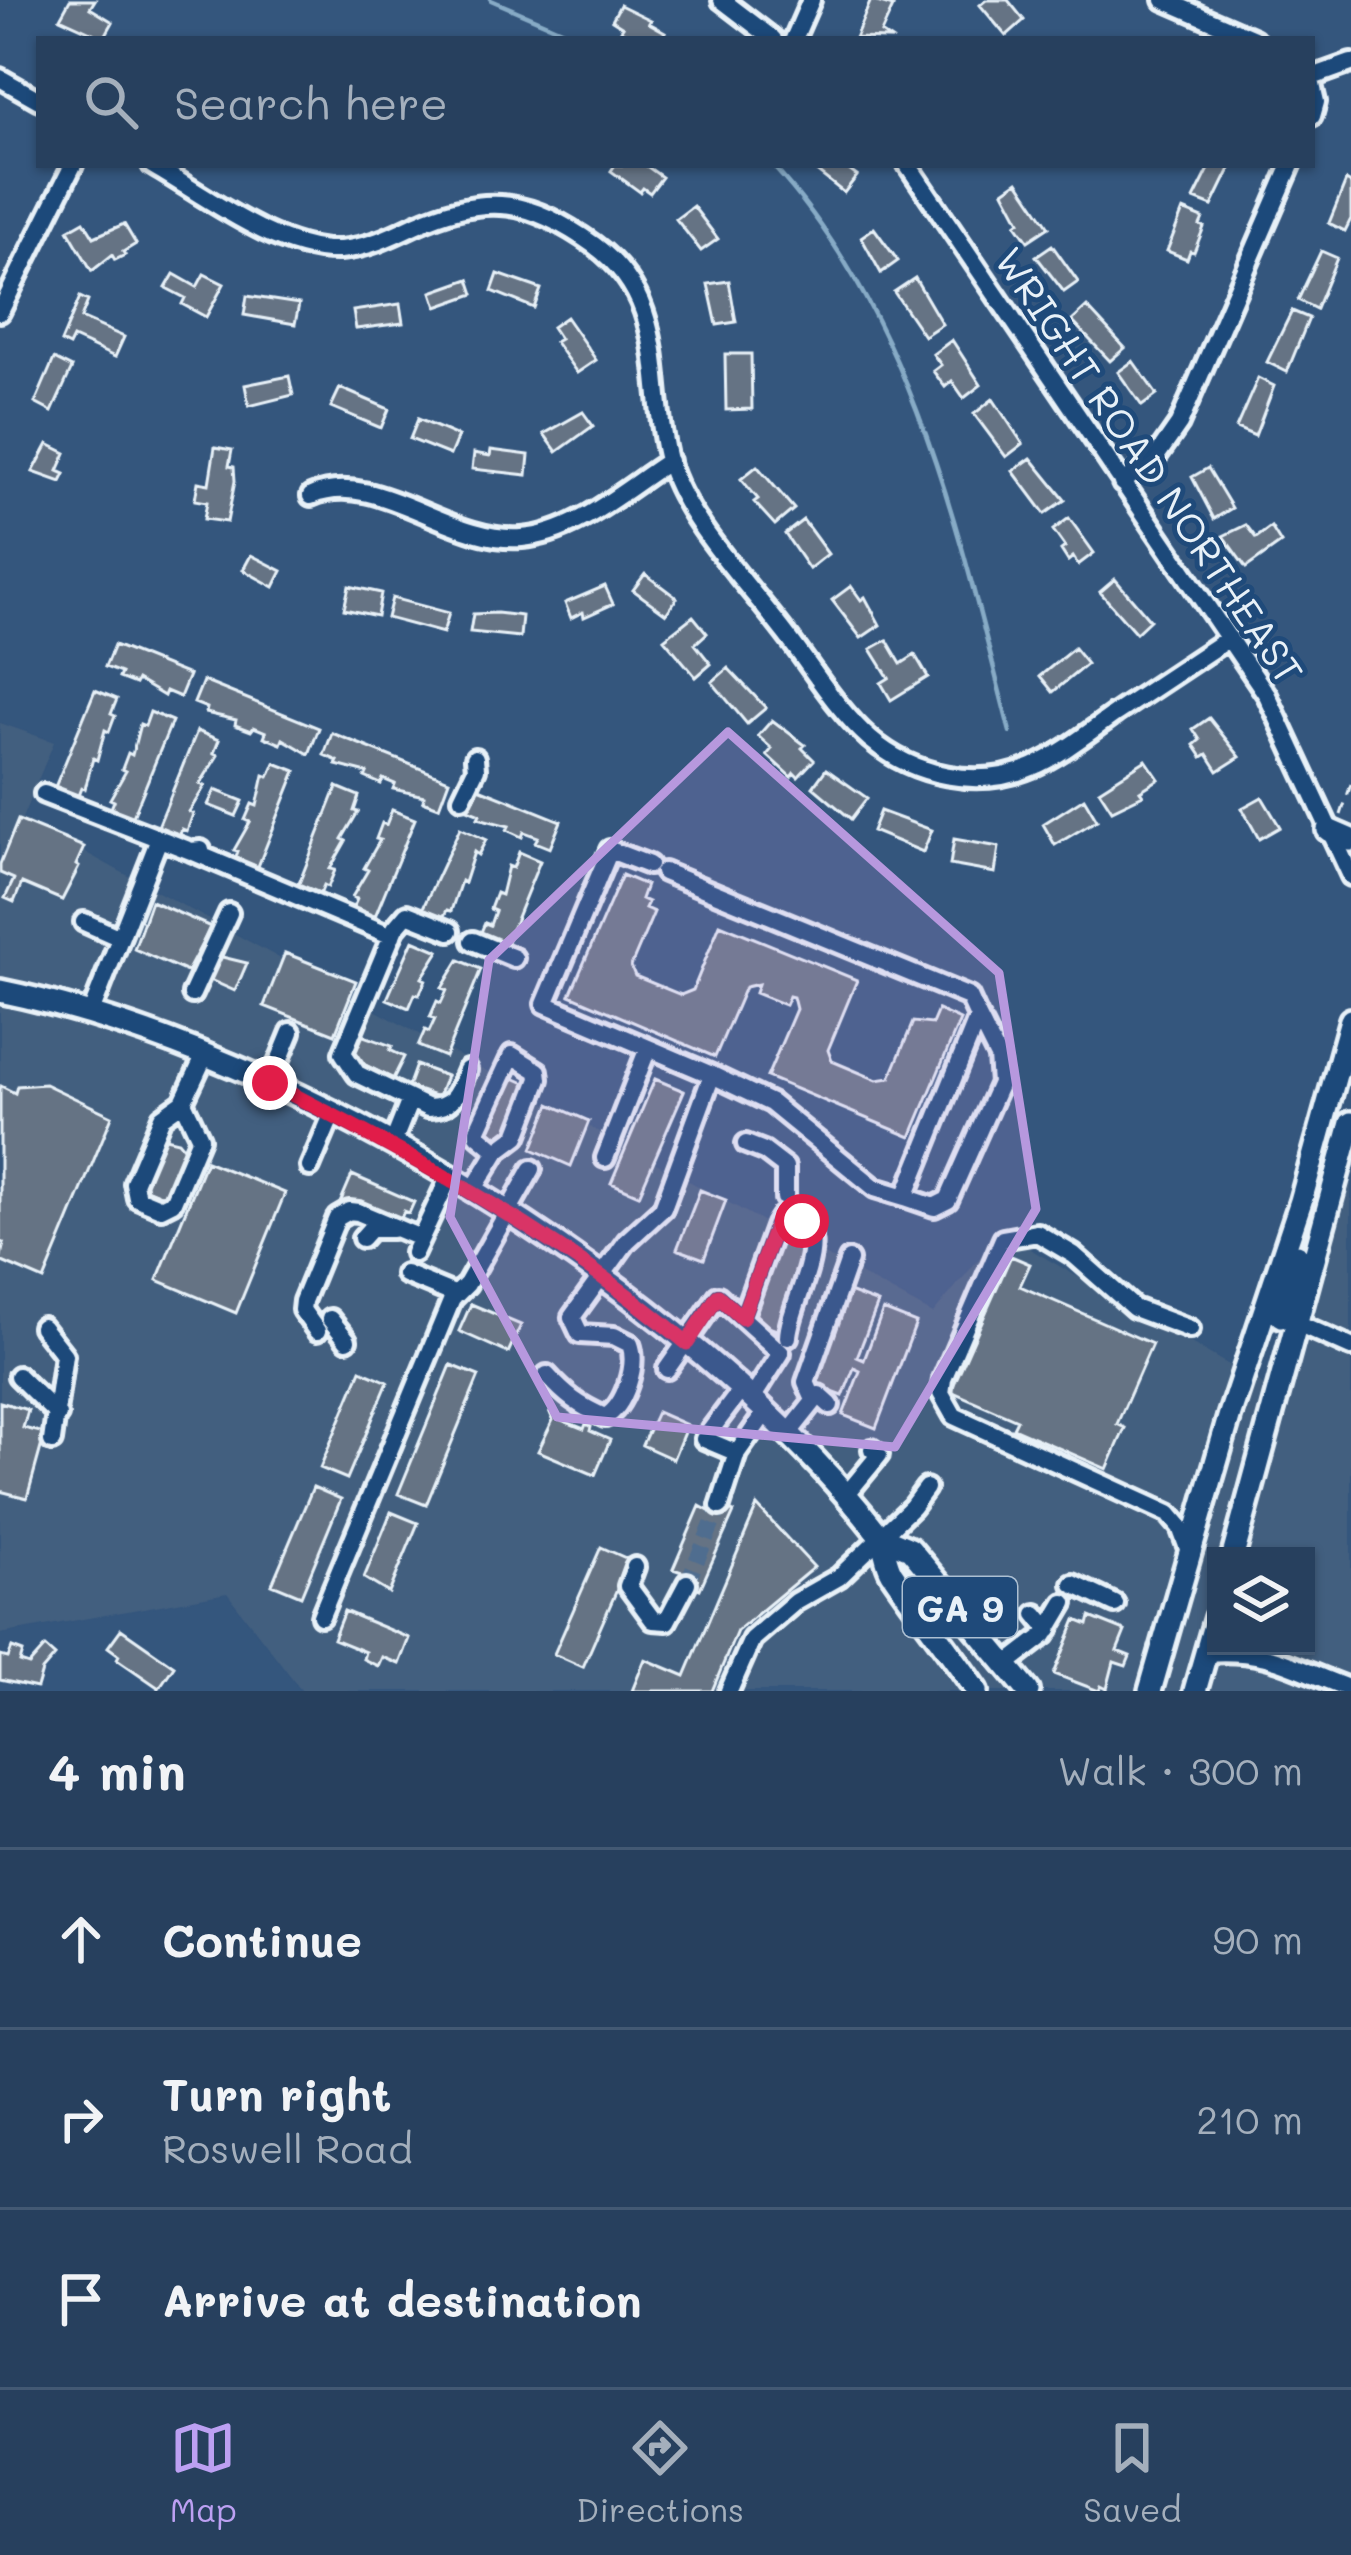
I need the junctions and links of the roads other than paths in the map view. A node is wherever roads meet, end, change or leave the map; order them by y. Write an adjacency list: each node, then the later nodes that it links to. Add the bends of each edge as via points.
1 (722, 0): 4 (street)
2 (811, 0): 5 (street)
3 (1164, 0): 6 (street)
4 (769, 36)
5 (795, 36)
6 (1247, 36)
7 (1351, 63): 9 (street)
8 (0, 78): 10 (street)
9 (1315, 80)
10 (36, 98)
11 (72, 168): 15 (street)
12 (157, 168): 16 (street, via 307,247 371,245 480,202 518,206 566,226 615,264 644,307)
13 (910, 168): 17 (street, WRIGHT ROAD NORTHEAST)
14 (1290, 168): 17 (street, via 1180,424 1156,457)
15 (0, 312)
16 (669, 461): 18 (street, via 572,524 525,538 471,533 353,487); 19 (street, via 704,526 853,722 925,771 980,778 1031,767)
17 (1122, 483): 19 (street, WRIGHT ROAD NORTHEAST)
18 (311, 496)
19 (1229, 638): 23 (street, WRIGHT ROAD NORTHEAST)
20 (475, 758): 22 (street)
21 (44, 794): 24 (street)
22 (462, 799)
23 (1334, 823): 25 (main road); 26 (street, WRIGHT ROAD NORTHEAST)
24 (159, 839): 30 (street); 31 (street)
25 (1351, 839)
26 (1351, 876)
27 (229, 913): 35 (street)
28 (84, 922): 31 (street)
29 (450, 931): 30 (street, via 407,914)
30 (392, 936): 45 (street, via 343,1053 358,1074)
31 (120, 938): 36 (street)
32 (473, 941): 33 (street)
33 (514, 958)
34 (0, 992): 36 (main road, GA 9)
35 (192, 994)
36 (90, 1015): 41 (main road, GA 9)
37 (978, 1017): 40 (street, via 969,997 610,850 545,1004); 58 (street); 58 (street, via 998,1057 1000,1083 948,1201 934,1207)
38 (1351, 1020): 67 (main road, via 1301,1201)
39 (291, 1032): 44 (street)
40 (648, 1048): 43 (street); 52 (street)
41 (205, 1054): 44 (main road, GA 9); 46 (street)
42 (467, 1070): 45 (street, via 454,1101 440,1108)
43 (712, 1075): 58 (street, via 771,1103 875,1188); 65 (street, via 663,1208)
44 (270, 1083): 47 (main road, GA 9)
45 (410, 1100): 50 (street)
46 (183, 1102): 46 (street, via 162,1117 134,1184 137,1198 161,1208 173,1202 200,1138)
47 (332, 1115): 50 (main road, GA 9); 53 (street)
48 (1351, 1124): 56 (main road)
49 (746, 1144): 59 (street, via 785,1167)
50 (392, 1145): 55 (main road, GA 9)
51 (496, 1151): 51 (street, via 517,1136 539,1079 512,1055 478,1129); 57 (street)
52 (605, 1158)
53 (310, 1167)
54 (532, 1169): 60 (street)
55 (449, 1178): 57 (main road, GA 9); 61 (street, via 417,1246)
56 (1344, 1178): 67 (main road)
57 (472, 1192): 60 (main road, GA 9)
58 (904, 1197)
59 (785, 1198)
60 (510, 1215): 65 (main road, GA 9); 66 (street)
61 (398, 1229): 62 (street, via 370,1229); 71 (street, via 358,1212 338,1218 302,1310)
62 (362, 1238)
63 (849, 1260): 80 (street, via 806,1382 822,1402)
64 (405, 1274): 66 (street)
65 (600, 1276): 72 (main road, GA 9); 76 (street, via 572,1317 580,1334 630,1344 634,1359 620,1406 605,1417 582,1408)
66 (456, 1295): 98 (street)
67 (1281, 1316): 74 (street); 86 (main road); 90 (main road)
68 (742, 1318): 72 (street, via 718,1296); 73 (street); 73 (street, via 776,1225 781,1217 802,1221 814,1244)
69 (42, 1327): 79 (street, via 64,1355)
70 (1190, 1329): 88 (street, via 1134,1308 1037,1232 1003,1239 941,1393 954,1416)
71 (347, 1340)
72 (687, 1343): 75 (street); 78 (main road, GA 9)
73 (784, 1345): 78 (street)
74 (1351, 1347)
75 (667, 1370)
76 (547, 1375)
77 (19, 1376): 79 (street)
78 (752, 1401): 80 (main road, GA 9); 83 (street); 83 (street, via 704,1439)
79 (58, 1415): 81 (street)
80 (788, 1434): 85 (main road, GA 9)
81 (52, 1441)
82 (872, 1449): 85 (street, via 879,1455)
83 (737, 1453): 87 (street)
84 (926, 1488): 89 (street)
85 (846, 1496): 89 (main road, GA 9)
86 (1204, 1503): 88 (street); 91 (main road)
87 (720, 1506)
88 (1169, 1514): 91 (street)
89 (881, 1537): 103 (main road, GA 9, via 910,1549); 105 (street, via 752,1639); 106 (main road, GA 9, via 888,1568)
90 (1236, 1547)
91 (1190, 1555): 108 (main road)
92 (635, 1567): 93 (street, via 628,1586 653,1619 667,1621)
93 (687, 1583)
94 (1073, 1584): 96 (street)
95 (1064, 1603): 99 (street)
96 (1115, 1604)
97 (1036, 1614): 99 (street)
98 (321, 1616)
99 (1049, 1630): 103 (street)
100 (1207, 1650): 101 (main road)
101 (1206, 1653): 109 (main road)
102 (1270, 1655): 104 (street)
103 (1007, 1664): 107 (main road, GA 9)
104 (1351, 1689)
105 (730, 1691)
106 (977, 1691)
107 (1028, 1691)
108 (1150, 1691)
109 (1195, 1691)

